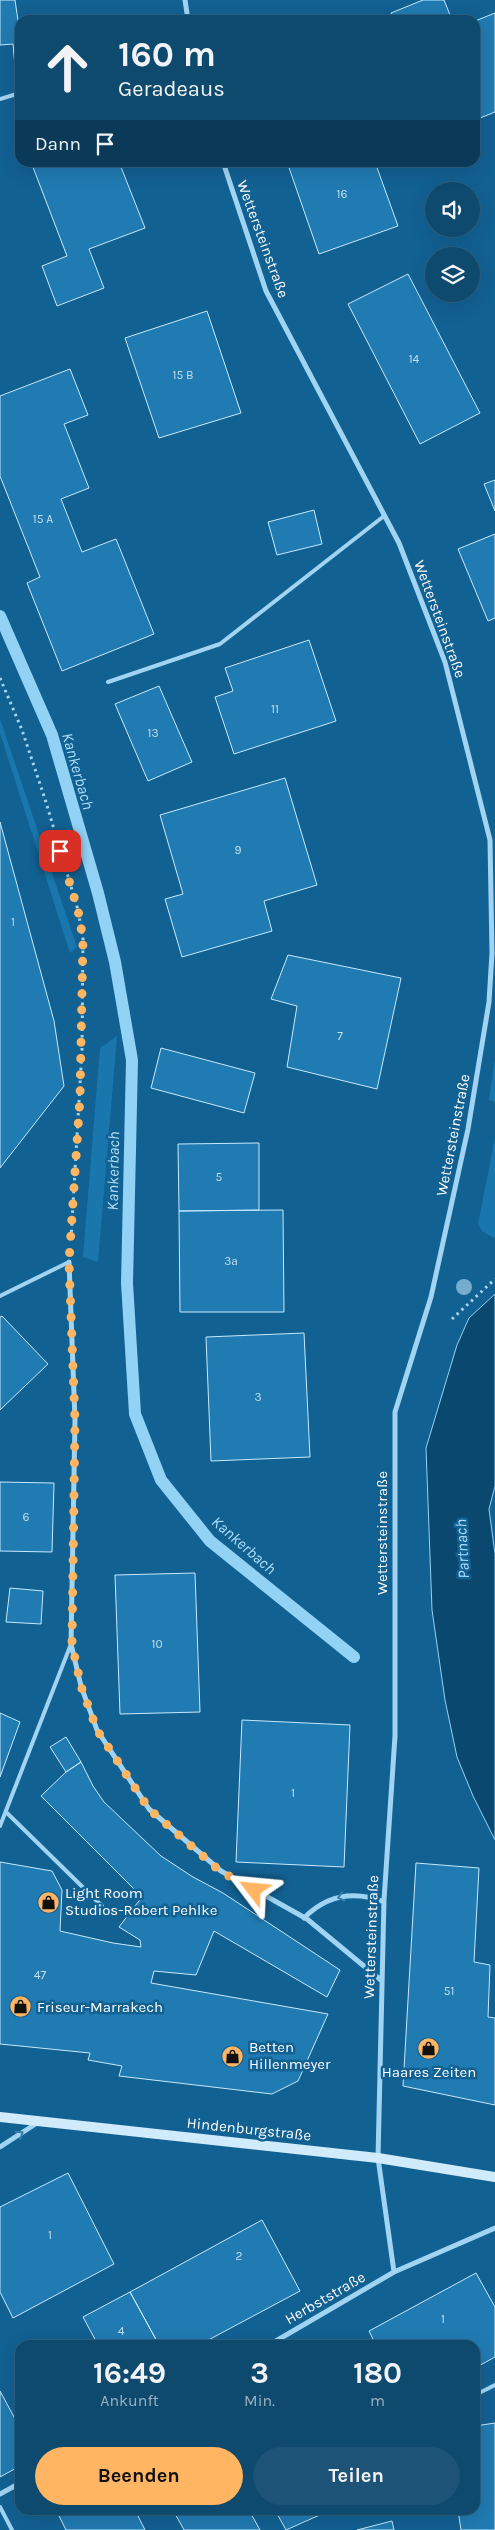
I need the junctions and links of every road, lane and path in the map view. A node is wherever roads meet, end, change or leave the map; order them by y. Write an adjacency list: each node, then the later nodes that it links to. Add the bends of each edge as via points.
1 (185, 0): 2 (street)
2 (187, 15)
3 (15, 94): 4 (lane)
4 (0, 99)
5 (225, 167): 6 (street, Wettersteinstraße, via 266,291)
6 (384, 516): 8 (lane, via 220,644); 9 (street, Wettersteinstraße, via 399,543 445,662 490,840)
7 (0, 678): 10 (path, via 45,799 78,910 83,939 79,1130)
8 (108, 682)
9 (493, 931): 15 (street, Wettersteinstraße, via 489,1002 468,1129 431,1297 394,1412 395,1736)
10 (69, 1262): 11 (lane); 12 (street, via 75,1420)
11 (0, 1296)
12 (72, 1644): 13 (lane); 17 (street, via 81,1686 97,1730 149,1809 220,1871)
13 (6, 1812): 14 (lane); 16 (lane)
14 (0, 1826)
15 (384, 1902): 17 (street, one-way to 17, via 354,1894 318,1904); 18 (street, Wettersteinstraße)
16 (102, 1906)
17 (304, 1918): 18 (street)
18 (382, 1981): 22 (street, Wettersteinstraße)
19 (0, 2117): 20 (street, Hindenburgstraße)
20 (41, 2121): 21 (street, one-way to 20); 22 (street, Hindenburgstraße)
21 (0, 2147)
22 (378, 2158): 23 (street, Hindenburgstraße); 25 (street)
23 (495, 2176)
24 (495, 2228): 25 (street, Herbststraße)
25 (394, 2272): 26 (street, Herbststraße)
26 (278, 2340)
27 (495, 2385): 28 (lane)
28 (480, 2392)
29 (15, 2486): 30 (street)
30 (0, 2494)
31 (0, 2507): 32 (lane)
32 (12, 2530)

